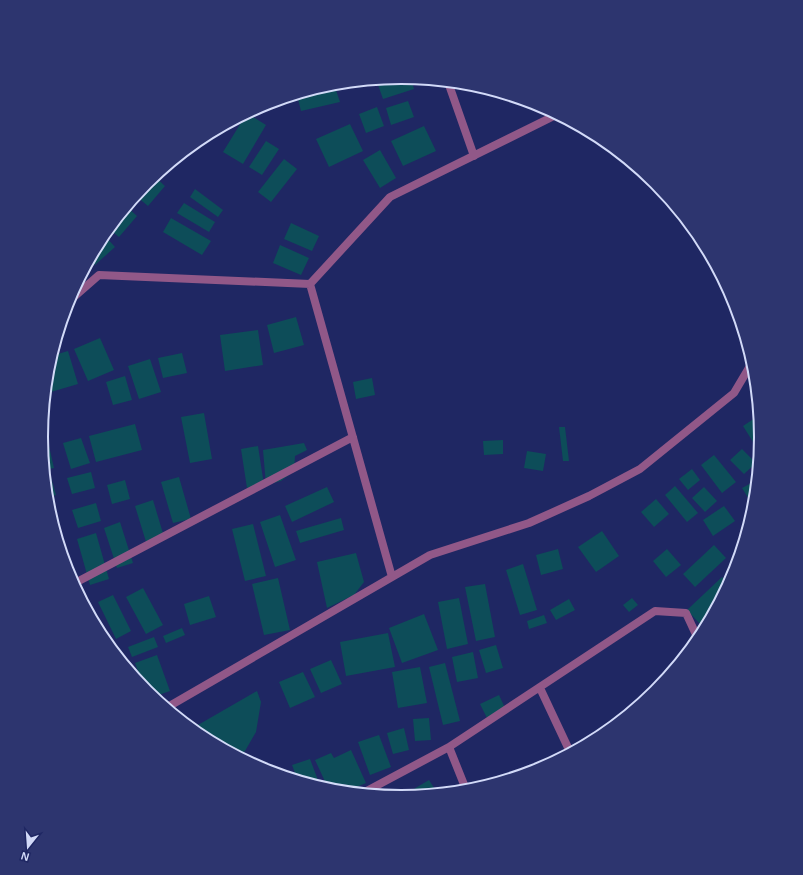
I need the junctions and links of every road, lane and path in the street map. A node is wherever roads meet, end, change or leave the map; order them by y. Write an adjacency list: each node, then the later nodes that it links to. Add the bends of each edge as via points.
1 (450, 87): 3 (street)
2 (552, 117): 3 (street)
3 (474, 156): 4 (street, via 390,198)
4 (310, 284): 5 (street, via 99,275); 7 (street)
5 (79, 293)
6 (748, 369): 8 (street, via 734,393 640,470 529,523 430,555)
7 (353, 437): 8 (street); 9 (street)
8 (392, 577): 12 (street)
9 (78, 581)
10 (695, 633): 11 (street, via 686,613 655,611)
11 (540, 688): 13 (street); 14 (street)
12 (171, 705)
13 (449, 747): 15 (street); 16 (street)
14 (569, 749)
15 (464, 785)
16 (370, 789)

